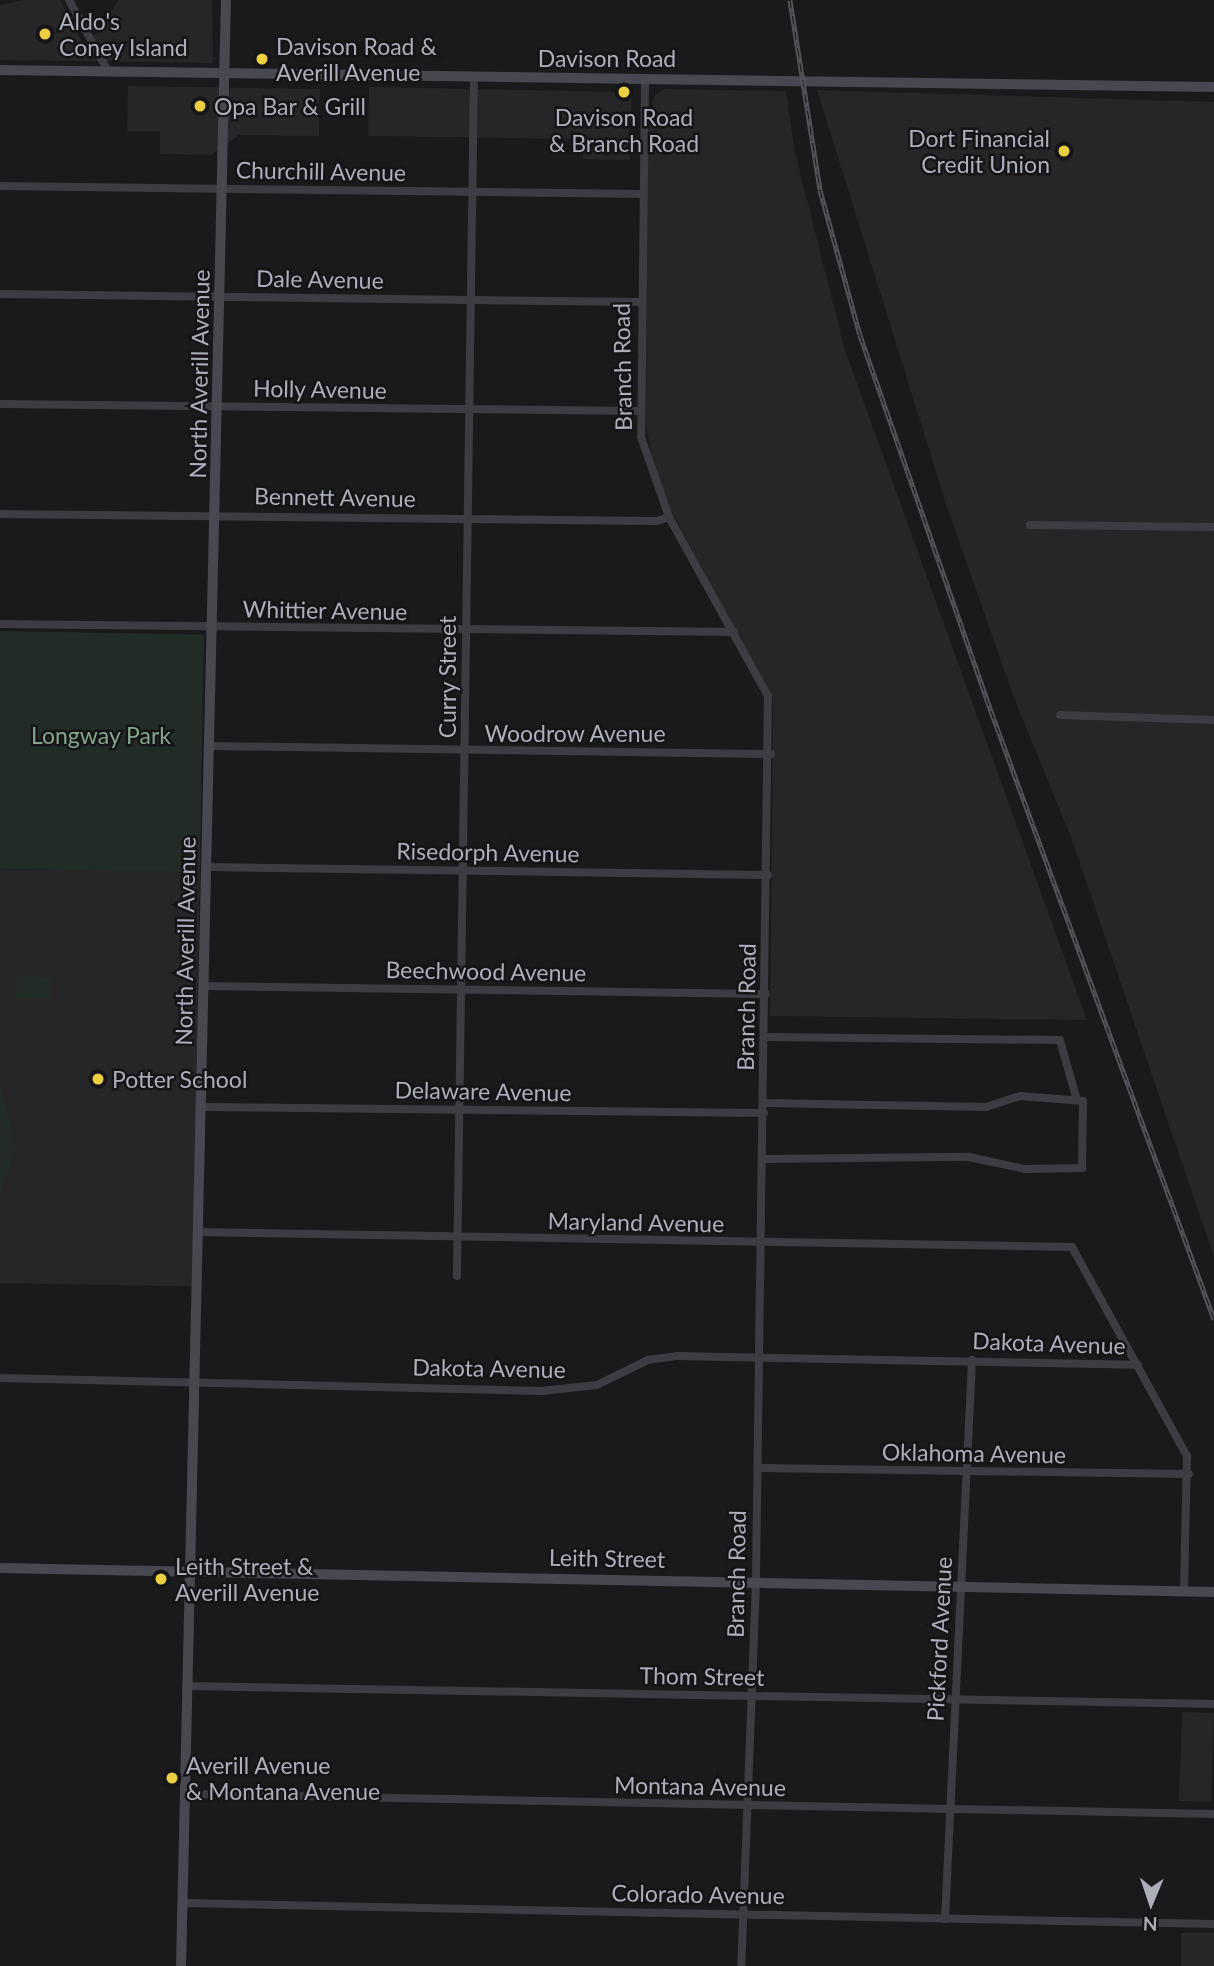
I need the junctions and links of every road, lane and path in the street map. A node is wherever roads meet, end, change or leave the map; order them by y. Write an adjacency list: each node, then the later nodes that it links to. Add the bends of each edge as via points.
1 (69, 0): 4 (street)
2 (226, 0): 5 (street, North Averill Avenue)
3 (0, 70): 4 (street, Davison Road)
4 (107, 71): 5 (street, Davison Road)
5 (226, 74): 6 (street, Davison Road); 10 (street, North Averill Avenue)
6 (474, 78): 7 (street, Davison Road); 11 (street, Curry Street)
7 (645, 80): 8 (street, Davison Road); 12 (street, Branch Road)
8 (1214, 87)
9 (0, 186): 10 (street, Churchill Avenue)
10 (223, 189): 11 (street, Churchill Avenue); 14 (street, North Averill Avenue)
11 (473, 193): 12 (street, Churchill Avenue); 15 (street, Curry Street)
12 (642, 194): 16 (street, Branch Road)
13 (0, 294): 14 (street, Dale Avenue)
14 (222, 298): 15 (street, Dale Avenue); 18 (street, North Averill Avenue)
15 (470, 301): 16 (street, Dale Avenue); 19 (street, Curry Street)
16 (640, 302): 20 (street, Branch Road)
17 (0, 404): 18 (street, Holly Avenue)
18 (219, 407): 19 (street, Holly Avenue); 22 (street, North Averill Avenue)
19 (470, 410): 20 (street, Holly Avenue); 24 (street, Curry Street)
20 (639, 411): 23 (street, Branch Road, via 642,437)
21 (0, 514): 22 (street, Bennett Avenue)
22 (217, 515): 24 (street, Bennett Avenue); 28 (street, North Averill Avenue)
23 (669, 517): 24 (street, Bennett Avenue, via 657,522); 30 (street, Branch Road)
24 (468, 519): 29 (street, Curry Street)
25 (1030, 525): 26 (street)
26 (1214, 527)
27 (0, 624): 28 (street, Whittier Avenue)
28 (214, 628): 29 (street, Whittier Avenue); 33 (street, North Averill Avenue)
29 (467, 631): 30 (street, Whittier Avenue); 34 (street, Curry Street)
30 (734, 632): 35 (street, Branch Road, via 768,696)
31 (1060, 715): 32 (street)
32 (1214, 720)
33 (211, 746): 34 (street, Woodrow Avenue); 36 (street, North Averill Avenue)
34 (466, 751): 35 (street, Woodrow Avenue); 37 (street, Curry Street)
35 (771, 754): 38 (street, Branch Road)
36 (208, 867): 37 (street, Risedorph Avenue); 39 (street, North Averill Avenue)
37 (463, 871): 38 (street, Risedorph Avenue); 40 (street, Curry Street)
38 (768, 875): 41 (street, Branch Road)
39 (205, 986): 40 (street, Beechwood Avenue); 45 (street, North Averill Avenue)
40 (462, 991): 41 (street, Beechwood Avenue); 46 (street, Curry Street)
41 (766, 994): 42 (street, Branch Road)
42 (766, 1037): 43 (street, via 1060,1040); 44 (street, Branch Road)
43 (1076, 1097): 44 (street, via 1020,1096 987,1107); 48 (street, via 1083,1101 1082,1168 1025,1169 969,1157)
44 (763, 1103): 47 (street, Branch Road)
45 (202, 1107): 46 (street, Delaware Avenue); 49 (street, North Averill Avenue)
46 (461, 1110): 47 (street, Delaware Avenue); 50 (street, Curry Street)
47 (764, 1113): 48 (street, Branch Road)
48 (763, 1159): 51 (street, Branch Road)
49 (199, 1232): 50 (street, Maryland Avenue); 57 (street, North Averill Avenue)
50 (459, 1237): 51 (street, Maryland Avenue); 52 (street, Curry Street)
51 (761, 1244): 53 (street, Branch Road); 55 (street, Maryland Avenue, via 1072,1247)
52 (457, 1276)
53 (760, 1357): 54 (street, Dakota Avenue); 57 (street, Dakota Avenue, via 648,1360 597,1385 573,1390); 58 (street, Branch Road)
54 (972, 1360): 55 (street, Dakota Avenue); 59 (street, Pickford Avenue)
55 (1138, 1365): 60 (street, via 1187,1456)
56 (0, 1378): 57 (street, Dakota Avenue)
57 (196, 1381): 62 (street, North Averill Avenue)
58 (758, 1468): 59 (street, Oklahoma Avenue); 63 (street, Branch Road)
59 (967, 1472): 60 (street, Oklahoma Avenue); 64 (street, Pickford Avenue)
60 (1189, 1474): 65 (street)
61 (0, 1568): 62 (street, Leith Street)
62 (189, 1570): 63 (street, Leith Street); 67 (street, North Averill Avenue)
63 (756, 1583): 64 (street, Leith Street); 68 (street, Branch Road)
64 (960, 1587): 65 (street, Leith Street); 69 (street, Pickford Avenue)
65 (1184, 1590): 66 (street, Leith Street)
66 (1214, 1592)
67 (188, 1686): 68 (street, Thom Street); 71 (street, North Averill Avenue)
68 (752, 1696): 69 (street, Thom Street); 72 (street, Branch Road)
69 (955, 1701): 70 (street, Thom Street); 73 (street, Pickford Avenue)
70 (1214, 1704)
71 (184, 1794): 72 (street, Montana Avenue); 75 (street, North Averill Avenue)
72 (749, 1806): 73 (street, Montana Avenue); 76 (street, Branch Road)
73 (950, 1810): 74 (street, Montana Avenue); 77 (street, Pickford Avenue)
74 (1214, 1814)
75 (182, 1903): 76 (street, Colorado Avenue); 79 (street, North Averill Avenue)
76 (743, 1914): 77 (street, Colorado Avenue); 80 (street, Branch Road)
77 (945, 1919): 78 (street, Colorado Avenue)
78 (1214, 1924)
79 (181, 1966)
80 (741, 1966)

